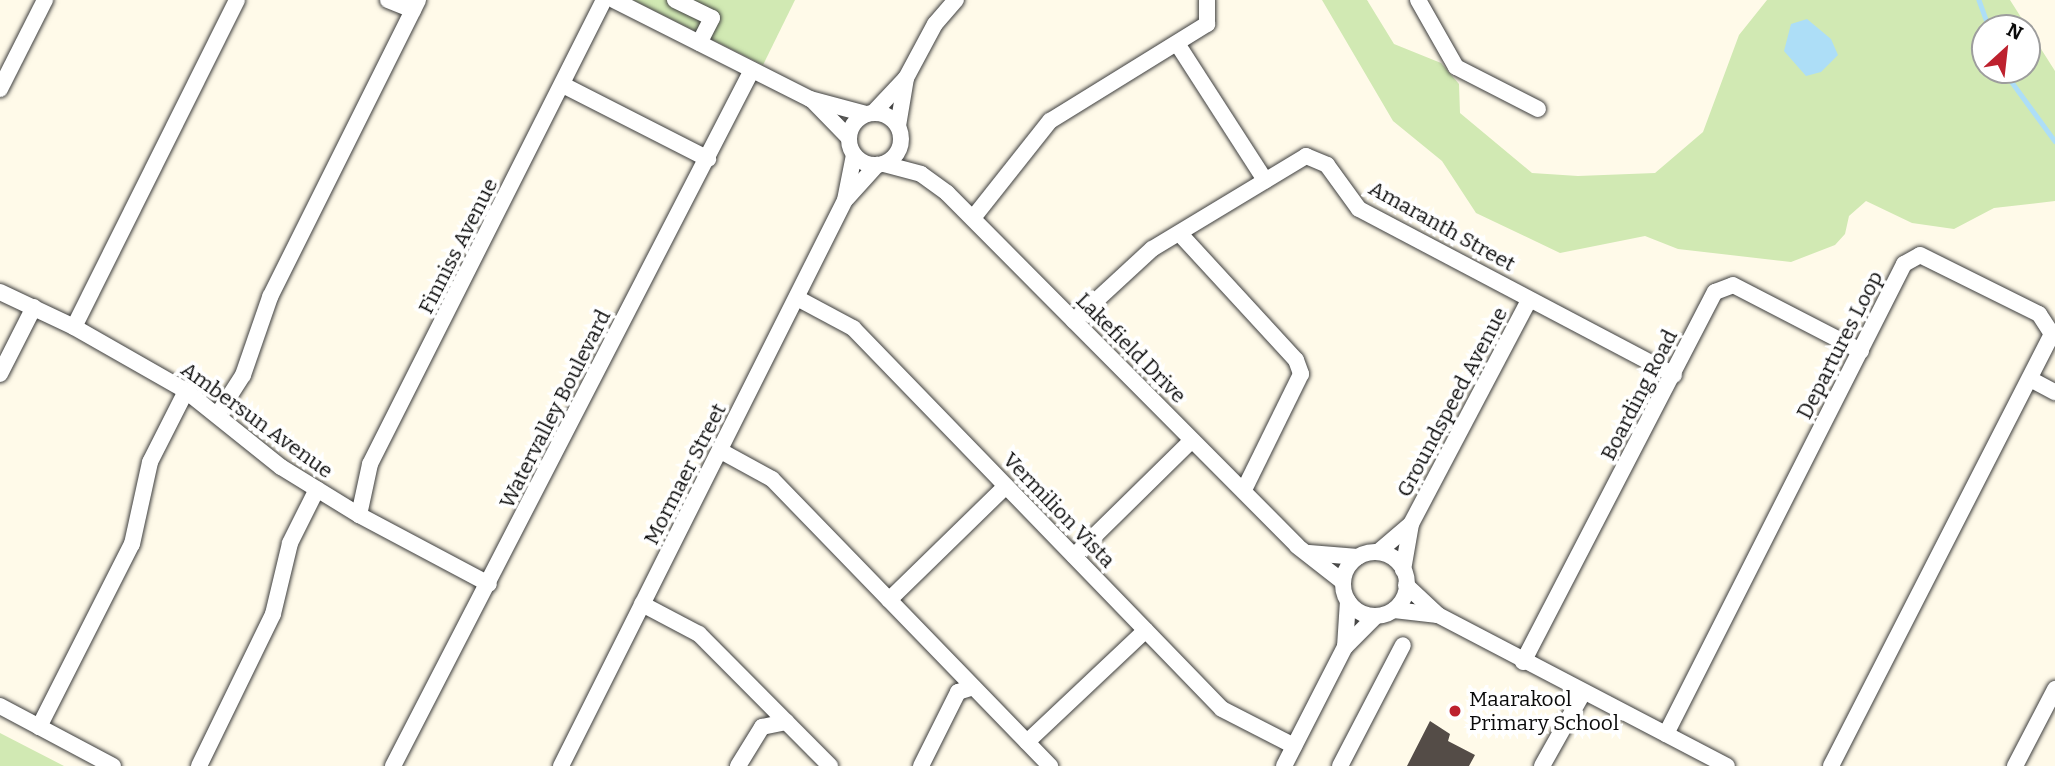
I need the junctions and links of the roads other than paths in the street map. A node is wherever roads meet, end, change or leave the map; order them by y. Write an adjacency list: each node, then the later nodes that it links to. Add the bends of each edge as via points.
1 (45, 0): 16 (street)
2 (237, 0): 35 (street)
3 (388, 0): 10 (street)
4 (604, 0): 15 (street, Finniss Avenue)
5 (614, 0): 11 (street)
6 (675, 0): 11 (street, via 712,18)
7 (956, 0): 14 (street, via 934,24)
8 (1208, 0): 12 (street, via 1208,24)
9 (1418, 0): 18 (street, via 1456,67)
10 (415, 5): 42 (street, via 270,297 243,375)
11 (699, 43): 13 (street)
12 (1178, 46): 26 (street); 28 (street, via 1050,121)
13 (752, 70): 17 (street); 23 (street, Watervalley Boulevard)
14 (906, 78): 19 (street); 20 (street)
15 (564, 85): 23 (street); 48 (street, Finniss Avenue, via 370,464)
16 (0, 89)
17 (810, 99): 19 (street); 21 (street)
18 (1538, 109)
19 (869, 114): 20 (street, via 887,116); 21 (street, via 854,123)
20 (899, 134): 24 (street, via 895,155); 25 (street, Lakefield Drive)
21 (848, 137): 22 (street)
22 (854, 155): 24 (street, via 863,163); 27 (street, Mormaer Street)
23 (708, 159): 56 (street, Watervalley Boulevard)
24 (881, 164): 25 (street, Lakefield Drive); 27 (street, Mormaer Street)
25 (921, 174): 28 (street, Lakefield Drive)
26 (1265, 180): 29 (street, Amaranth Street); 32 (street, Amaranth Street, via 1306,156 1326,165 1359,209)
27 (845, 200): 31 (street, Mormaer Street)
28 (973, 218): 34 (street, Lakefield Drive)
29 (1181, 235): 34 (street, Amaranth Street, via 1152,249); 47 (street, via 1296,360 1301,374)
30 (0, 292): 33 (street, Ambersun Avenue)
31 (797, 298): 44 (street, Mormaer Street); 45 (street, Vermilion Vista, via 852,328)
32 (1529, 300): 38 (street, Amaranth Street); 49 (street, Groundspeed Avenue)
33 (34, 307): 35 (street, Ambersun Avenue); 37 (street)
34 (1074, 321): 43 (street, Lakefield Drive)
35 (74, 327): 40 (street, Ambersun Avenue)
36 (1861, 351): 38 (street, Boarding Road, via 1743,289 1723,286 1709,304); 39 (street, Departures Loop, via 1904,264 1920,255 2047,322 2052,334 2049,347); 73 (street, Departures Loop)
37 (0, 374)
38 (1674, 375): 66 (street, Boarding Road)
39 (2032, 380): 41 (street); 88 (street, Departures Loop)
40 (186, 391): 42 (street, Ambersun Avenue); 72 (street, via 150,462 132,544)
41 (2055, 393)
42 (218, 414): 46 (street, Ambersun Avenue, via 281,467)
43 (1192, 440): 47 (street, Lakefield Drive); 52 (street)
44 (721, 450): 57 (street, via 772,479); 59 (street, Mormaer Street)
45 (1006, 486): 52 (street, Vermilion Vista); 57 (street)
46 (317, 489): 48 (street, Ambersun Avenue); 77 (street, via 290,543 273,614)
47 (1244, 490): 50 (street, Lakefield Drive)
48 (359, 515): 56 (street, Ambersun Avenue)
49 (1411, 524): 51 (street, Groundspeed Avenue); 54 (street, Groundspeed Avenue)
50 (1303, 549): 53 (street); 55 (street, Lakefield Drive)
51 (1378, 552): 53 (street); 54 (street, via 1392,558)
52 (1074, 556): 63 (street, Vermilion Vista)
53 (1358, 556): 55 (street)
54 (1405, 578): 60 (street); 61 (street)
55 (1343, 582): 58 (street)
56 (489, 584): 78 (street, Watervalley Boulevard)
57 (889, 600): 67 (street)
58 (1348, 601): 62 (street, via 1363,614); 65 (street)
59 (642, 604): 71 (street, via 699,634); 79 (street, Mormaer Street)
60 (1394, 610): 61 (street); 62 (street)
61 (1438, 615): 66 (street)
62 (1376, 616): 65 (street)
63 (1146, 630): 74 (street); 75 (street, Vermilion Vista, via 1222,709)
64 (1402, 645): 85 (street)
65 (1345, 647): 75 (street)
66 (1522, 662): 69 (street)
67 (973, 687): 74 (street); 82 (street, via 958,692)
68 (2055, 689): 89 (street)
69 (1583, 693): 73 (street); 86 (street)
70 (0, 706): 72 (street)
71 (786, 722): 80 (street, via 762,727); 81 (street)
72 (39, 727): 76 (street)
73 (1666, 734): 87 (street)
74 (1027, 742): 83 (street)
75 (1294, 746): 84 (street)
76 (113, 766)
77 (199, 766)
78 (393, 766)
79 (561, 766)
80 (738, 766)
81 (830, 766)
82 (921, 766)
83 (1050, 766)
84 (1284, 766)
85 (1340, 766)
86 (1542, 766)
87 (1727, 766)
88 (1831, 766)
89 (2015, 766)

